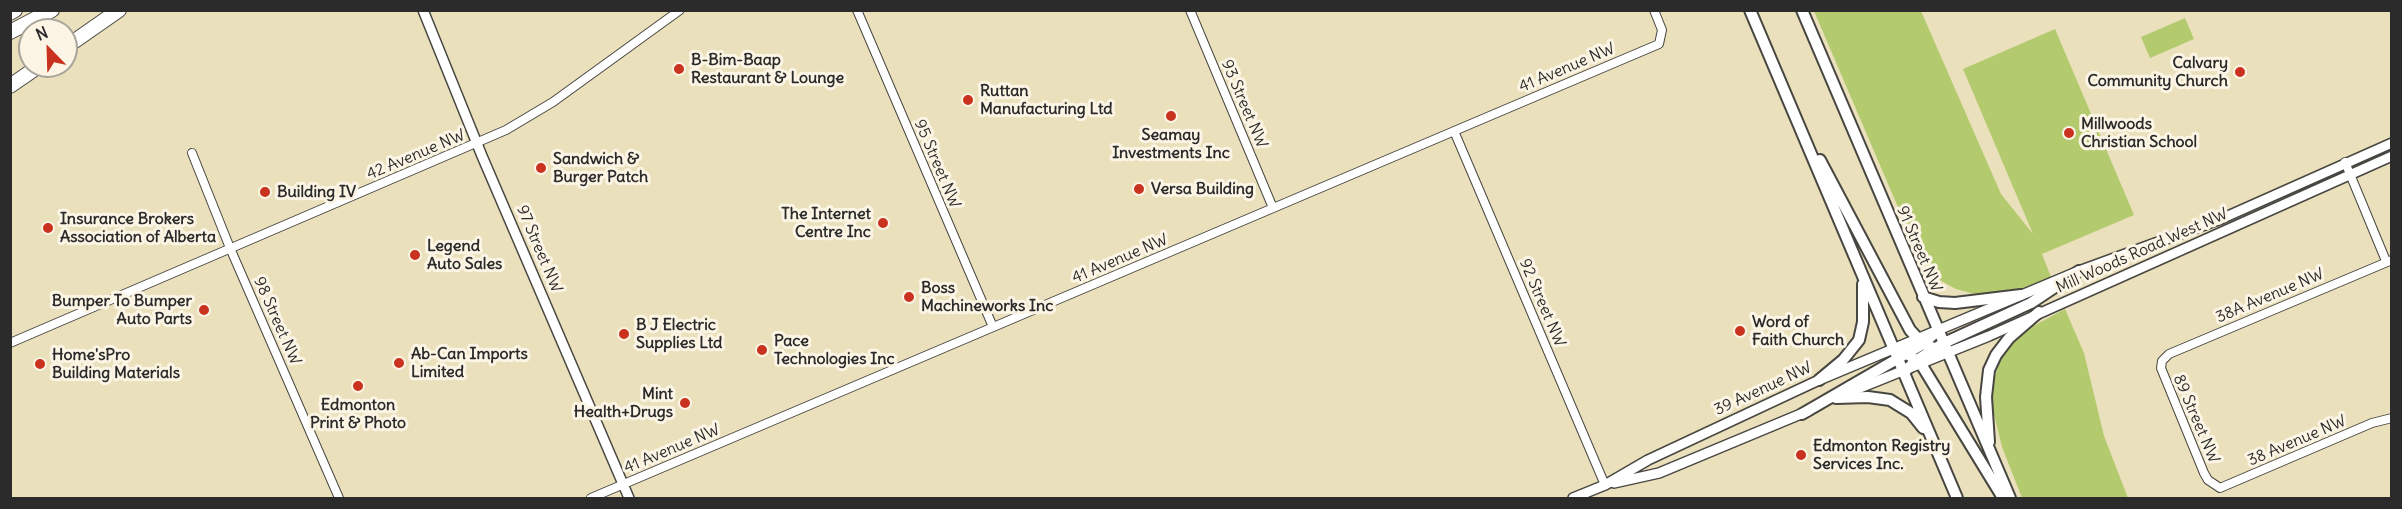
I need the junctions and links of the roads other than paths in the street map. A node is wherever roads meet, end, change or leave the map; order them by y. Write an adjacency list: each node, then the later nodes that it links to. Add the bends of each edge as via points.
1 (15, 10): 11 (highway)
2 (51, 10): 12 (highway)
3 (119, 10): 13 (highway)
4 (423, 10): 16 (street, 97 Street NW)
5 (680, 10): 16 (street, 42 Avenue NW, via 542,109)
6 (857, 10): 30 (street, 95 Street NW)
7 (1190, 10): 22 (street, 93 Street NW)
8 (1654, 10): 15 (street, 41 Avenue NW, via 1662,30 1659,44)
9 (1750, 10): 14 (main road)
10 (1802, 10): 28 (main road, 91 Street NW)
11 (10, 13)
12 (10, 32)
13 (78, 39)
14 (1788, 99): 26 (main road); 32 (main road, via 1910,330)
15 (1454, 131): 22 (street, 41 Avenue NW); 46 (street, 92 Street NW)
16 (477, 143): 23 (street, 42 Avenue NW); 45 (street, 97 Street NW)
17 (2391, 143): 20 (street, Mill Woods Road West NW)
18 (192, 153): 23 (street, 98 Street NW)
19 (2391, 156): 21 (street, Mill Woods Road West NW)
20 (2345, 162): 21 (street); 25 (street, Mill Woods Road West NW, via 2221,219)
21 (2350, 175): 24 (street); 29 (street, Mill Woods Road West NW)
22 (1273, 208): 30 (street, 41 Avenue NW)
23 (230, 248): 33 (street, 42 Avenue NW); 48 (street, 98 Street NW)
24 (2389, 260): 36 (street, 38A Avenue NW, via 2169,354)
25 (2079, 272): 27 (street, Mill Woods Road West NW); 34 (main road, via 2031,303)
26 (1863, 278): 35 (main road); 39 (main road, via 1859,340)
27 (2021, 295): 28 (main road, via 1955,303); 31 (street, Mill Woods Road West NW)
28 (1923, 297): 31 (main road, 91 Street NW)
29 (2039, 312): 34 (street, Mill Woods Road West NW); 44 (main road, via 2009,338 1989,370 1986,397)
30 (993, 327): 45 (street, 41 Avenue NW)
31 (1938, 330): 32 (main road); 34 (main road, 91 Street NW)
32 (1921, 341): 34 (main road); 35 (main road)
33 (10, 343)
34 (1942, 348): 37 (main road); 44 (main road, 91 Street NW)
35 (1899, 353): 37 (main road); 38 (main road); 39 (street, 39 Avenue NW); 41 (main road)
36 (2162, 361): 47 (street, 89 Street NW, via 2162,374 2200,463)
37 (1919, 362): 38 (main road); 53 (main road)
38 (1904, 372): 40 (street, 39 Avenue NW); 43 (main road)
39 (1819, 380): 46 (street, 39 Avenue NW, via 1648,460)
40 (1836, 398): 41 (street, 39 Avenue NW); 43 (main road, via 1876,398 1897,403 1918,420)
41 (1802, 414): 46 (street, 39 Avenue NW, via 1659,473)
42 (2391, 418): 47 (street, 38 Avenue NW, via 2230,485)
43 (1934, 443): 52 (main road)
44 (1990, 452): 54 (main road, 91 Street NW)
45 (623, 485): 49 (street, 41 Avenue NW); 50 (street, 97 Street NW)
46 (1605, 485): 51 (street, 39 Avenue NW)
47 (2214, 485)
48 (339, 498)
49 (591, 498)
50 (629, 498)
51 (1573, 498)
52 (1957, 498)
53 (2003, 498)
54 (2010, 498)

